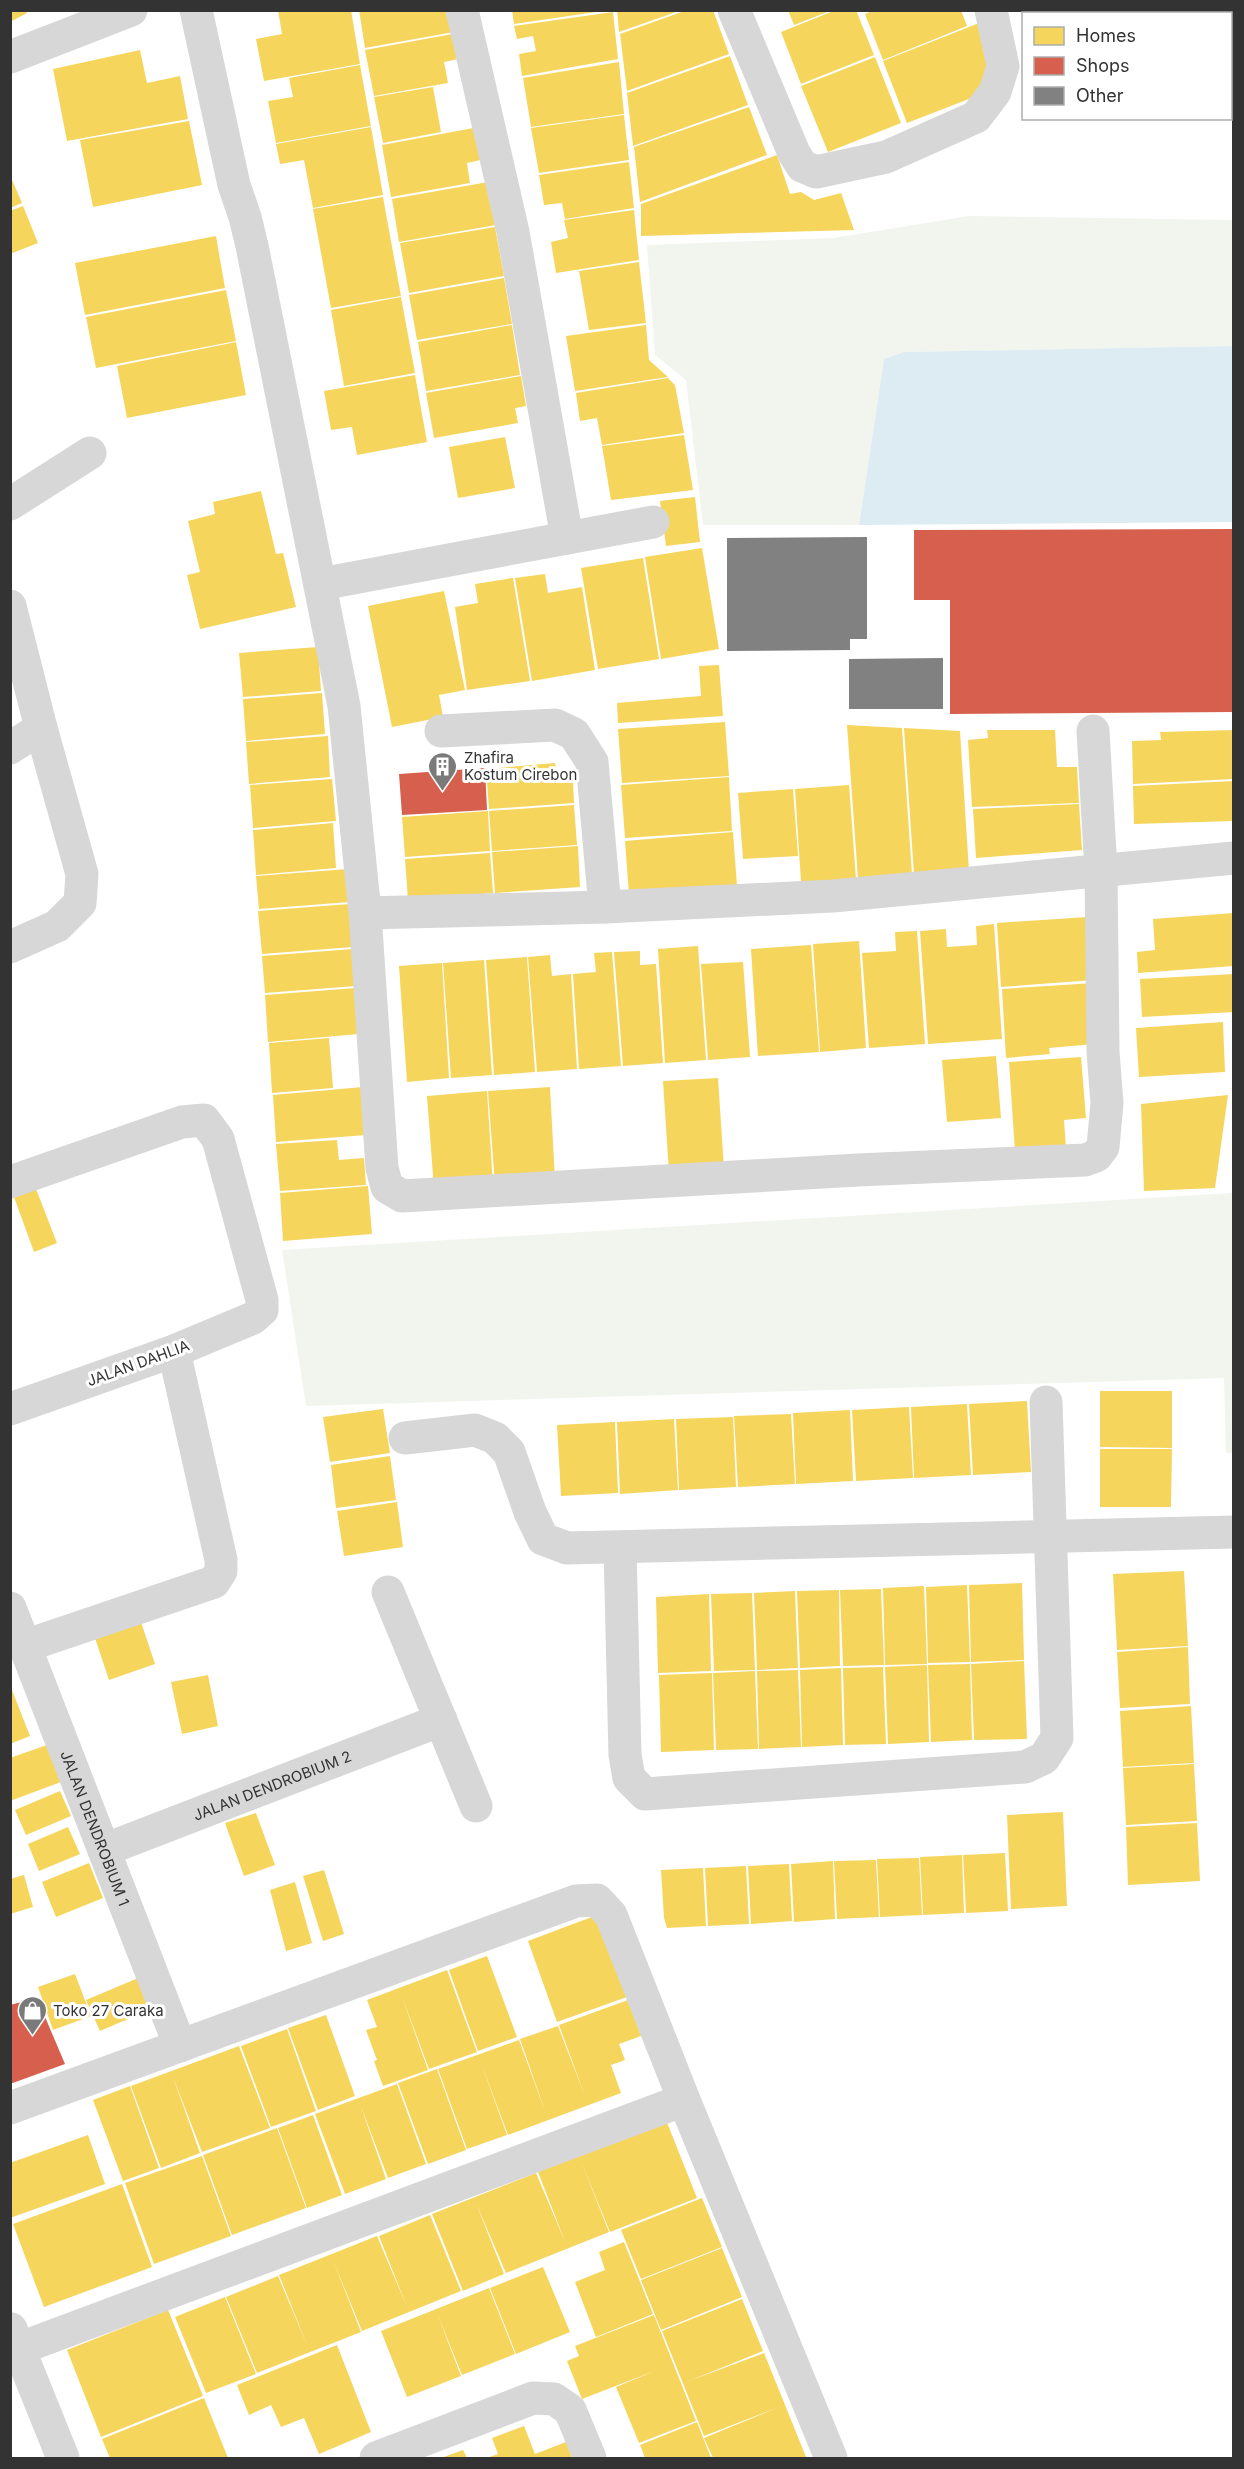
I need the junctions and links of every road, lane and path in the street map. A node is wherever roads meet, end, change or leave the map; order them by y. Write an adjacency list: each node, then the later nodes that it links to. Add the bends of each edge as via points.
1 (131, 10): 6 (street)
2 (196, 10): 11 (street, via 234,185 245,217)
3 (462, 10): 10 (street, via 513,232)
4 (734, 10): 5 (street, via 794,153 802,166 816,172 886,157 976,117 995,92 1003,66)
5 (991, 10)
6 (10, 57)
7 (90, 453): 8 (street)
8 (10, 504)
9 (653, 522): 10 (street)
10 (567, 538): 11 (street)
11 (321, 584): 20 (street, via 344,706)
12 (10, 606): 13 (street)
13 (41, 728): 16 (street); 21 (street, via 82,874 80,903 57,926)
14 (441, 730): 19 (street, via 555,725 574,734 592,762)
15 (1093, 731): 18 (street)
16 (10, 748)
17 (1233, 858): 18 (street)
18 (1101, 871): 19 (street, via 833,896); 20 (street, via 1107,1103 1103,1147 1096,1156 1085,1160 402,1196 387,1187 382,1168)
19 (605, 907): 20 (street)
20 (365, 913)
21 (10, 947)
22 (10, 1182): 23 (street, JALAN DAHLIA, via 182,1122 204,1120 218,1139 262,1310 253,1318)
23 (174, 1351): 25 (street, JALAN DAHLIA); 32 (street, via 221,1571 214,1582)
24 (1046, 1402): 28 (street)
25 (10, 1409)
26 (405, 1438): 29 (street, via 475,1430 495,1438 509,1452 543,1539 567,1548)
27 (1233, 1532): 28 (street)
28 (1050, 1536): 29 (street); 29 (street, via 1057,1738 1044,1758 1024,1767 645,1794 629,1778 625,1755)
29 (620, 1548)
30 (388, 1592): 33 (street)
31 (10, 1608): 32 (street, JALAN DENDROBIUM 1)
32 (25, 1646): 35 (street, JALAN DENDROBIUM 1)
33 (441, 1720): 34 (street); 35 (street, JALAN DENDROBIUM 2)
34 (476, 1806)
35 (104, 1850): 36 (street, JALAN DENDROBIUM 1)
36 (180, 2046): 37 (street, via 576,1901 597,1899 611,1915); 38 (street)
37 (684, 2100): 39 (street); 43 (street)
38 (10, 2108)
39 (13, 2343): 40 (street)
40 (63, 2458)
41 (376, 2458): 42 (street, via 534,2398 554,2399 570,2410)
42 (590, 2458)
43 (831, 2458)

